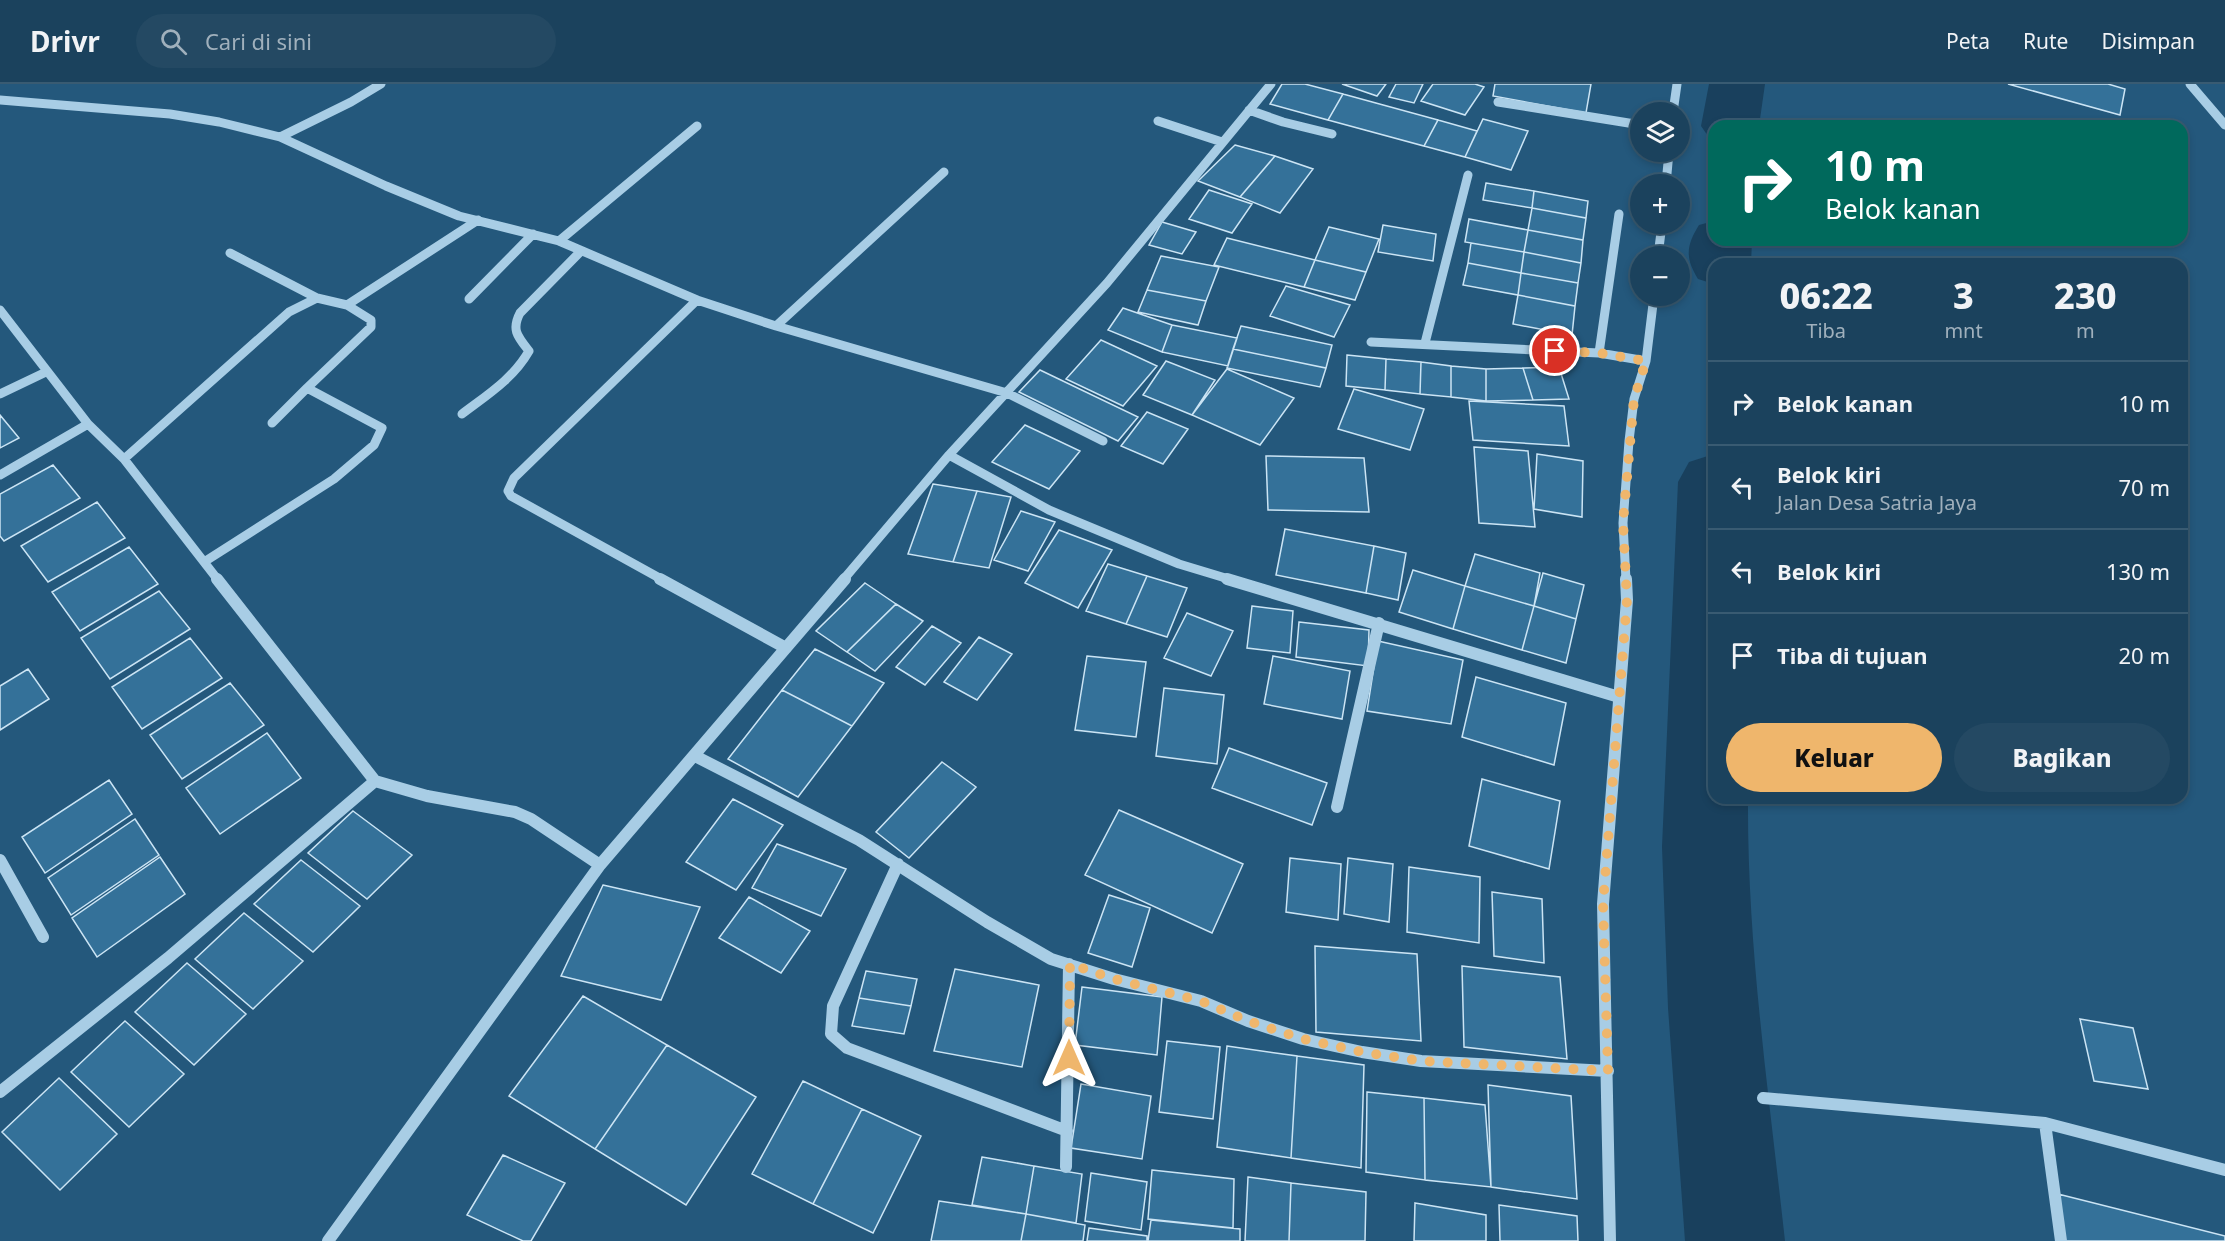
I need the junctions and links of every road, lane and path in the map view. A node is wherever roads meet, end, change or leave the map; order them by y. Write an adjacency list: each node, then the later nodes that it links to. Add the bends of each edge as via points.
1 (381, 84): 14 (street)
2 (1271, 84): 8 (street)
3 (1677, 84): 7 (street)
4 (2190, 84): 11 (street)
5 (0, 100): 14 (street, via 170,114)
6 (1498, 102): 10 (street)
7 (1674, 102)
8 (1250, 110): 13 (street); 15 (street)
9 (1158, 121): 15 (street)
10 (1630, 123)
11 (2225, 125)
12 (697, 126): 21 (street)
13 (1332, 134)
14 (280, 137): 19 (street, via 386,186)
15 (1222, 142): 37 (street, via 1107,283)
16 (944, 172): 30 (street)
17 (1468, 175): 32 (street)
18 (1619, 214): 33 (street)
19 (478, 220): 20 (street); 27 (street)
20 (533, 234): 21 (street); 25 (street)
21 (559, 242): 22 (street)
22 (581, 251): 26 (street); 39 (street, via 520,313 514,325 516,334 530,351 525,361)
23 (230, 253): 24 (street)
24 (317, 298): 27 (street); 44 (street, via 289,312)
25 (469, 298)
26 (697, 300): 30 (street); 48 (street, via 514,478 508,491)
27 (347, 305): 36 (street, via 365,314 371,327)
28 (1653, 306): 34 (street)
29 (0, 310): 35 (street)
30 (776, 326): 37 (street)
31 (1371, 342): 32 (street)
32 (1425, 343): 33 (street)
33 (1599, 353): 34 (street)
34 (1646, 361): 49 (street, via 1634,399 1629,441 1623,522 1627,600)
35 (46, 372): 38 (street); 41 (street)
36 (307, 388): 40 (street); 46 (street, via 382,428 374,445 334,479)
37 (1007, 393): 42 (street); 43 (street)
38 (0, 394)
39 (462, 414)
40 (272, 423)
41 (88, 424): 44 (street); 45 (street)
42 (1103, 441)
43 (949, 454): 47 (street, via 1049,510 1179,564); 48 (street)
44 (124, 459): 46 (street)
45 (0, 475)
46 (204, 562): 51 (street)
47 (1379, 623): 49 (street); 52 (street)
48 (786, 648): 50 (street)
49 (1619, 697): 58 (street, via 1603,904)
50 (695, 756): 54 (street); 55 (street)
51 (375, 781): 55 (street, via 427,796 515,812); 59 (street, via 168,958)
52 (1337, 807)
53 (0, 860): 56 (street)
54 (898, 864): 57 (street, via 1030,948); 62 (street, via 833,1006 831,1034 846,1048)
55 (600, 865): 65 (street)
56 (43, 937)
57 (1070, 964): 58 (street, via 1201,1001 1303,1039 1362,1052 1421,1061); 62 (street)
58 (1608, 1071): 66 (street)
59 (0, 1092)
60 (1763, 1098): 61 (street)
61 (2045, 1123): 64 (street); 67 (street)
62 (1067, 1131): 63 (street)
63 (1066, 1167)
64 (2225, 1170)
65 (328, 1241)
66 (1610, 1241)
67 (2061, 1241)

